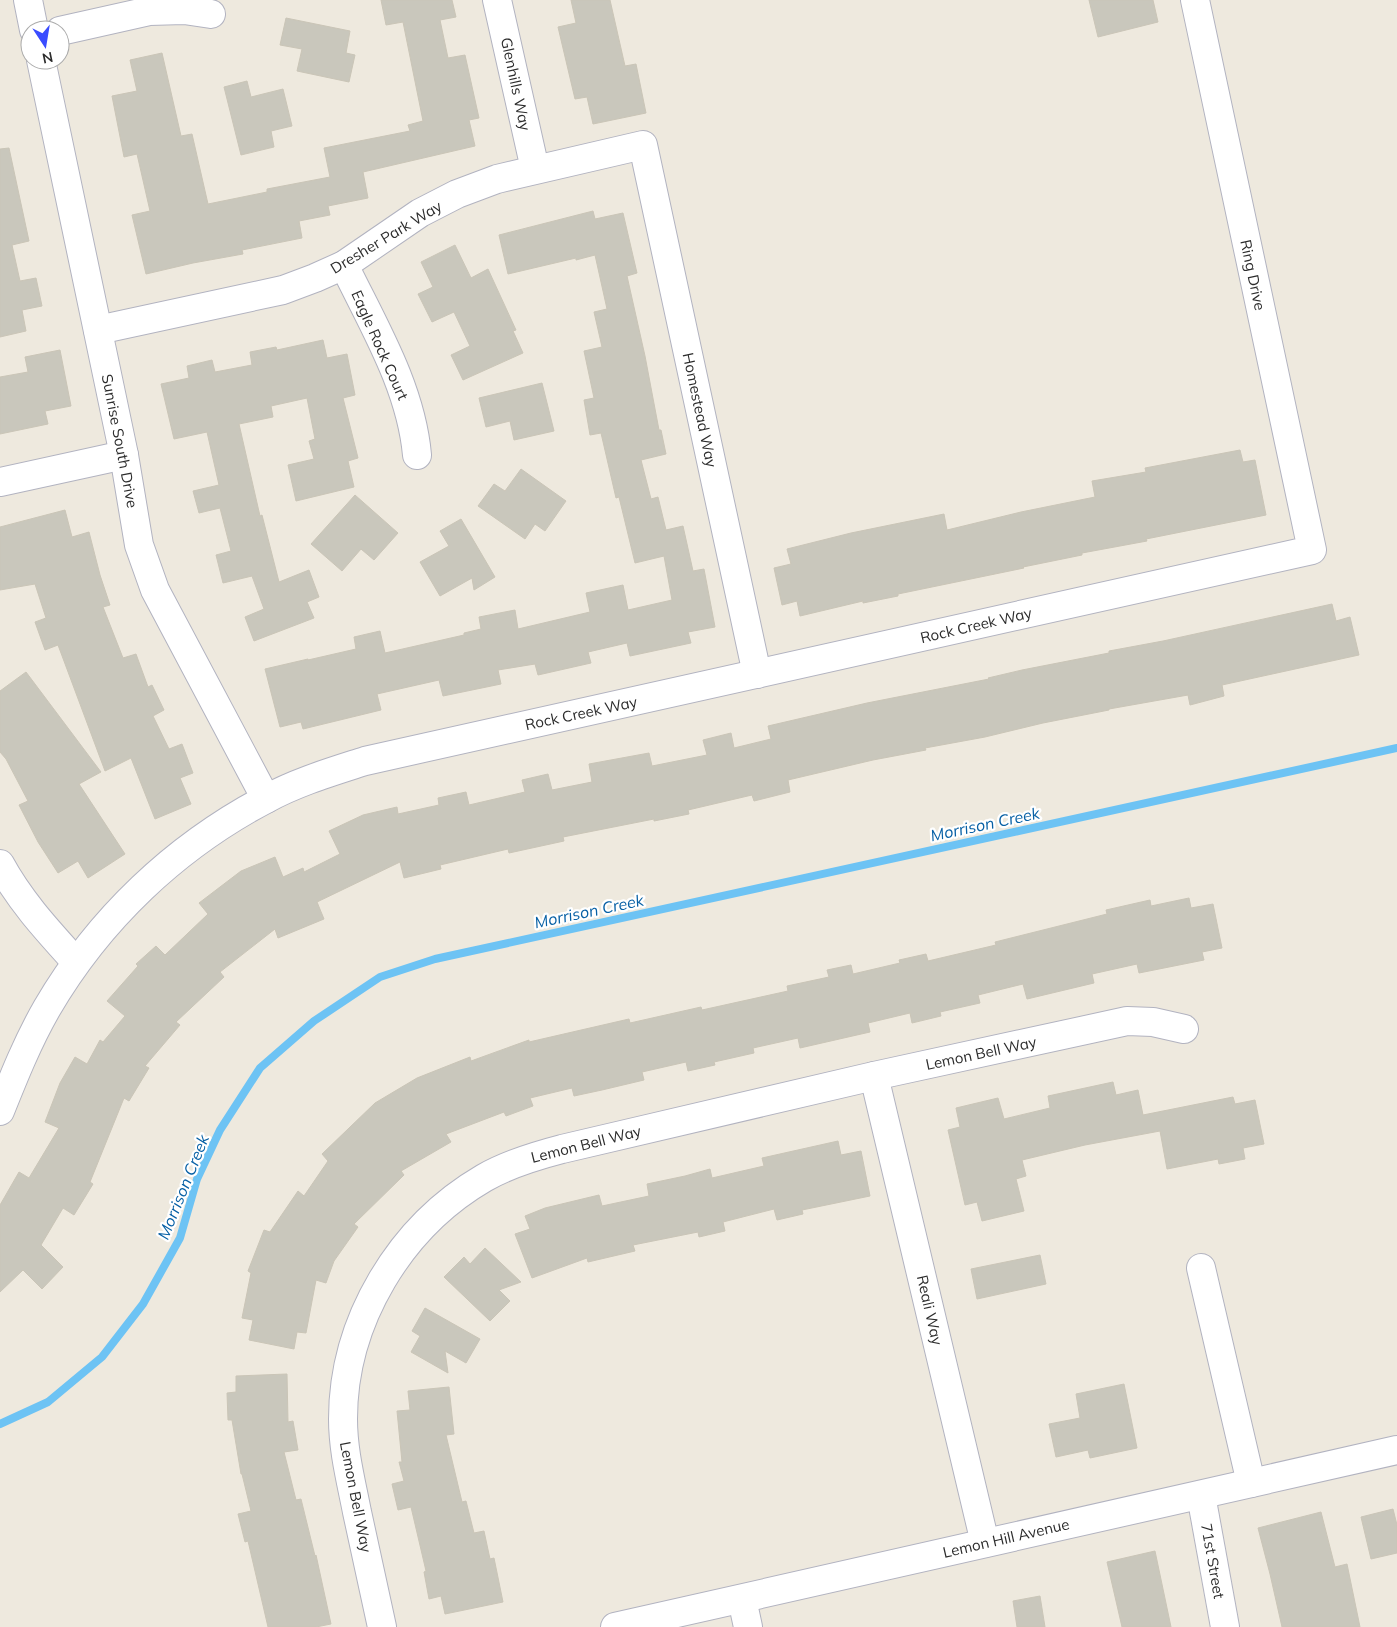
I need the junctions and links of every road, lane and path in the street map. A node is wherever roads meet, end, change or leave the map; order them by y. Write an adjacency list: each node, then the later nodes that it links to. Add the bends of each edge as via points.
1 (28, 0): 5 (street)
2 (498, 0): 9 (street, Glenhills Way)
3 (1194, 0): 15 (street, Ring Drive)
4 (211, 14): 6 (street, via 184,10 149,11)
5 (32, 20)
6 (70, 29)
7 (43, 70): 11 (street, Sunrise South Drive)
8 (643, 145): 9 (street, Dresher Park Way); 16 (street, Homestead Way)
9 (535, 169): 10 (street, Dresher Park Way, via 457,194 420,213)
10 (344, 265): 11 (street, Dresher Park Way, via 282,290); 13 (street, Eagle Rock Court, via 395,371 407,405)
11 (98, 330): 12 (street, Sunrise South Drive)
12 (124, 455): 14 (street); 17 (street, Sunrise South Drive, via 140,545 156,590)
13 (417, 455)
14 (0, 482)
15 (1312, 550): 16 (street, Rock Creek Way)
16 (758, 674): 17 (street, Rock Creek Way, via 365,761)
17 (266, 799): 19 (street, Rock Creek Way, via 214,829 170,862 130,899)
18 (0, 864): 19 (street, via 35,916)
19 (76, 962): 22 (street, Rock Creek Way, via 46,1009)
20 (1184, 1030): 21 (street, Lemon Bell Way, via 1153,1022 1127,1021)
21 (874, 1076): 27 (street, Reali Way); 29 (street, Lemon Bell Way, via 524,1159 485,1178 423,1225 395,1259 375,1292 359,1327 347,1374 343,1418 345,1457)
22 (0, 1111)
23 (1200, 1268): 25 (street)
24 (1397, 1450): 25 (street, Lemon Hill Avenue)
25 (1251, 1483): 26 (street, Lemon Hill Avenue)
26 (1201, 1495): 27 (street, Lemon Hill Avenue); 32 (street, 71st Street)
27 (985, 1543): 28 (street, Lemon Hill Avenue)
28 (742, 1599): 30 (street, Lemon Hill Avenue); 31 (street)
29 (382, 1627)
30 (615, 1627)
31 (748, 1627)
32 (1226, 1627)

